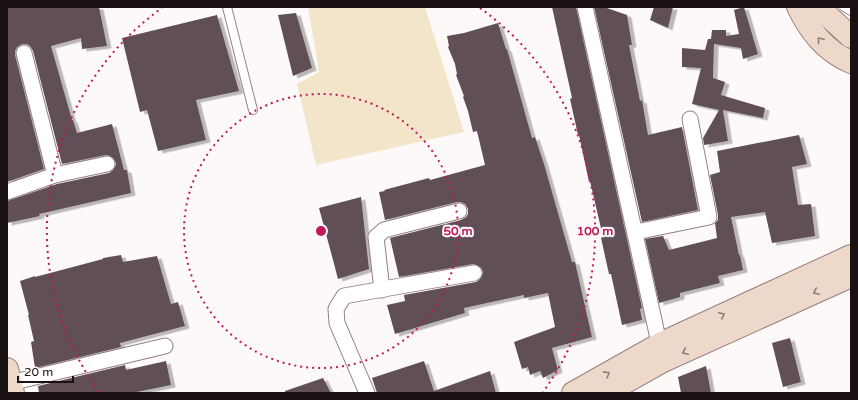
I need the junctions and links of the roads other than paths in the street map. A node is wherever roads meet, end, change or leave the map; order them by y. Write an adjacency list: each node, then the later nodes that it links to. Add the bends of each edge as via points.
1 (227, 7): 10 (lane)
2 (585, 7): 16 (street)
3 (798, 7): 9 (street, one-way to 3, via 822,44)
4 (822, 7): 7 (street)
5 (844, 7): 6 (lane)
6 (851, 11)
7 (851, 37)
8 (24, 53): 13 (street)
9 (851, 62)
10 (253, 110)
11 (690, 119): 16 (street, via 709,217)
12 (107, 164): 13 (street)
13 (55, 175): 14 (street)
14 (7, 192)
15 (459, 211): 20 (street, via 384,230 376,237)
16 (636, 232): 22 (street)
17 (851, 256): 22 (street, one-way to 17)
18 (474, 273): 20 (street)
19 (851, 276): 22 (street, one-way to 22)
20 (382, 290): 24 (street, via 344,296 336,309 337,323)
21 (165, 346): 23 (street)
22 (662, 353): 25 (street, one-way to 22); 26 (street)
23 (10, 382)
24 (367, 393)
25 (573, 393)
26 (606, 393)

